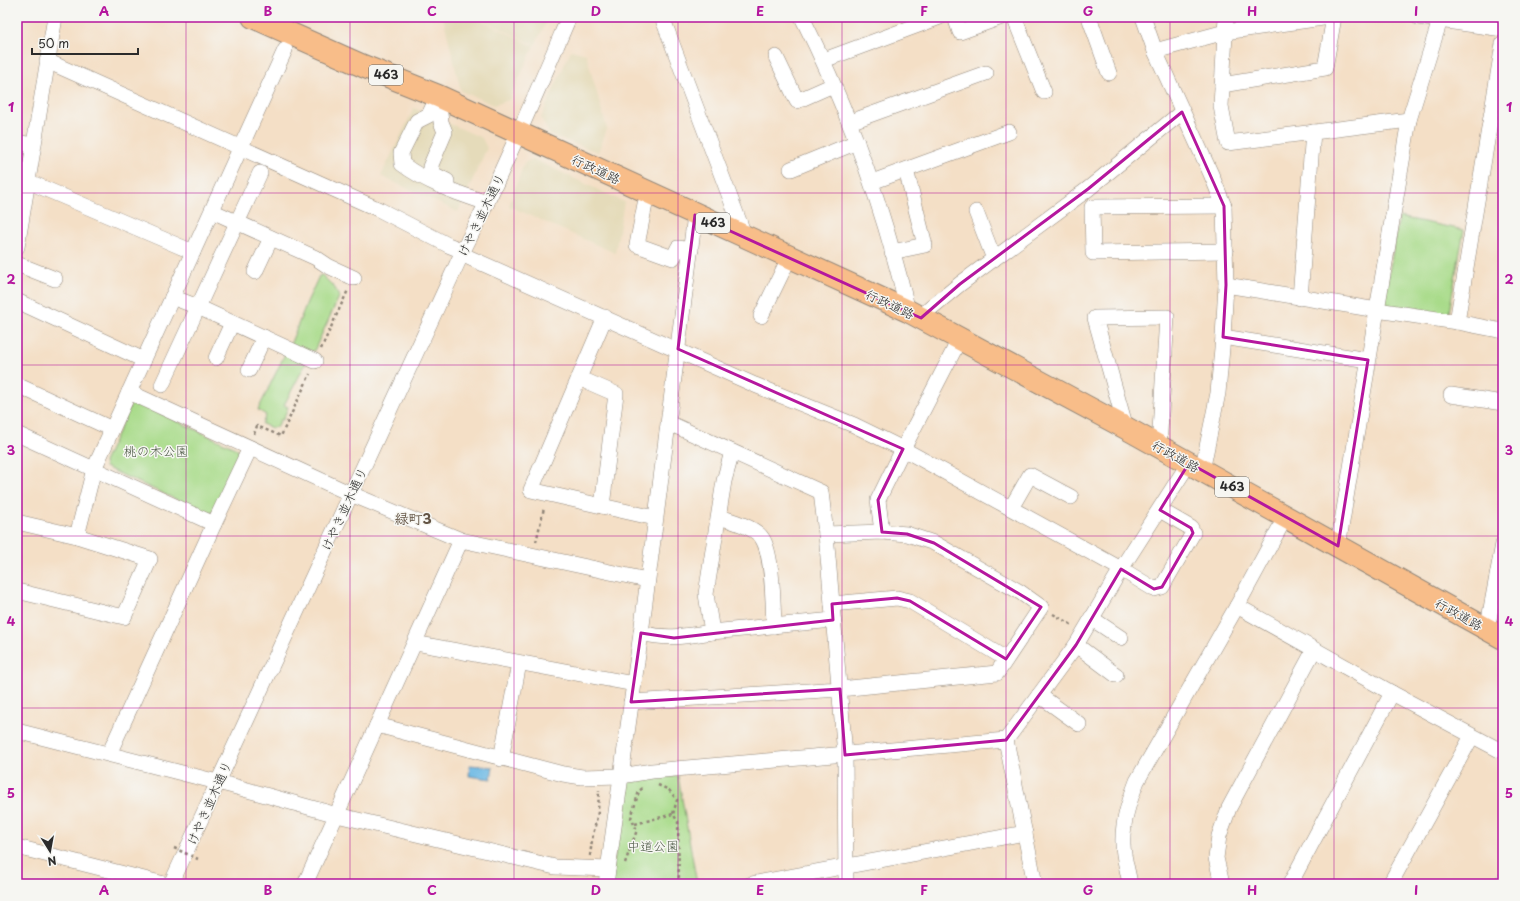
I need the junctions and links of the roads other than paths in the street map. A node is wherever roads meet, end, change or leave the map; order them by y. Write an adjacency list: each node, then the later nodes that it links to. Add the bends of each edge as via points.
1 (55, 17): 23 (street)
2 (254, 17): 29 (highway, 行政道路 / 463, via 363,66)
3 (569, 17): 35 (street, けやき並木通り)
4 (662, 17): 55 (street)
5 (802, 17): 22 (street)
6 (940, 17): 22 (street)
7 (955, 17): 8 (street, via 960,32)
8 (1002, 17)
9 (1014, 17): 28 (street)
10 (1089, 17): 25 (street)
11 (1143, 17): 20 (street)
12 (1330, 17): 16 (street)
13 (1334, 17): 27 (street, via 1325,68)
14 (1418, 17): 15 (street)
15 (1441, 18): 17 (street); 31 (street)
16 (1226, 24): 20 (street); 27 (street)
17 (1503, 29)
18 (1503, 44): 78 (street)
19 (285, 50): 39 (street)
20 (1155, 51): 30 (street)
21 (776, 57): 26 (street, via 797,101)
22 (824, 60): 26 (street)
23 (47, 61): 38 (street); 39 (street)
24 (986, 73): 32 (street)
25 (1108, 73)
26 (833, 85): 32 (street)
27 (1222, 85): 34 (street, via 1221,106 1228,143)
28 (1044, 92)
29 (438, 96): 35 (highway, 行政道路 / 463); 46 (street, via 441,122 445,132 430,167 435,175 447,181); 46 (street, via 429,115 417,121 401,153 402,164)
30 (1182, 112): 45 (street); 49 (street)
31 (1409, 120): 34 (street); 74 (street)
32 (850, 122): 37 (street)
33 (1008, 132): 41 (street)
34 (1313, 132): 71 (street)
35 (519, 134): 47 (highway, 行政道路 / 463); 48 (street, けやき並木通り)
36 (17, 142): 38 (street)
37 (857, 142): 40 (street); 44 (street)
38 (33, 145): 43 (street)
39 (240, 148): 51 (street); 61 (street, via 380,210)
40 (791, 169)
41 (906, 170): 44 (street); 62 (street, via 925,245)
42 (260, 173): 54 (street)
43 (27, 180): 57 (street); 60 (street)
44 (872, 182): 62 (street)
45 (1088, 189): 50 (street); 64 (street)
46 (454, 192): 48 (street)
47 (649, 193): 53 (highway, 行政道路 / 463); 58 (street, via 637,244 673,258 678,248)
48 (487, 203): 61 (street, けやき並木通り)
49 (1224, 206): 50 (street); 59 (street)
50 (1092, 207): 59 (street, via 1094,253)
51 (212, 211): 54 (street); 60 (street)
52 (976, 212): 64 (street)
53 (695, 215): 55 (highway, 行政道路 / 463); 58 (street)
54 (237, 222): 56 (street); 73 (street)
55 (745, 237): 63 (highway, 行政道路 / 463)
56 (271, 238): 66 (street); 67 (street)
57 (17, 248)
58 (691, 250): 84 (street)
59 (1226, 251): 69 (street)
60 (193, 252): 70 (street)
61 (462, 252): 77 (street, via 536,290); 106 (street, けやき並木通り)
62 (892, 252): 75 (street)
63 (789, 258): 75 (highway, 行政道路 / 463); 76 (street)
64 (994, 258): 75 (street, via 926,312)
65 (17, 264): 68 (street)
66 (255, 272)
67 (354, 278)
68 (55, 279)
69 (1226, 285): 71 (street); 82 (street)
70 (172, 297): 73 (street); 86 (street)
71 (1300, 298): 74 (street)
72 (17, 301): 86 (street)
73 (198, 307): 79 (street); 92 (street)
74 (1377, 310): 78 (street); 87 (street)
75 (915, 315): 83 (highway, 行政道路 / 463)
76 (761, 316)
77 (605, 317): 84 (street); 90 (street)
78 (1456, 322): 80 (street)
79 (232, 323): 81 (street); 85 (street)
80 (1503, 331)
81 (264, 337): 88 (street); 89 (street)
82 (1223, 337): 87 (street); 104 (street, via 1218,393)
83 (959, 338): 97 (highway, 行政道路 / 463); 102 (street)
84 (678, 349): 96 (street); 102 (street, via 755,385 854,425)
85 (216, 358)
86 (144, 360): 93 (street)
87 (1368, 360): 121 (street)
88 (316, 361)
89 (249, 370)
90 (579, 378): 108 (street, via 616,394); 108 (street, via 530,490)
91 (17, 385): 98 (street)
92 (162, 385)
93 (129, 392): 98 (street); 101 (street)
94 (1451, 395): 95 (street)
95 (1503, 403)
96 (669, 423): 103 (street); 112 (street)
97 (1126, 428): 100 (highway, 行政道路 / 463); 100 (street, via 1095,318 1167,317)
98 (112, 429): 105 (street)
99 (17, 434): 105 (street)
100 (1159, 447): 104 (highway, 行政道路 / 463)
101 (250, 448): 106 (street); 115 (street)
102 (903, 449): 109 (street); 116 (street, via 878,500)
103 (732, 452): 111 (street, via 724,481); 117 (street, via 821,492)
104 (1196, 467): 110 (street); 113 (highway, 行政道路 / 463)
105 (94, 469): 115 (street); 118 (street)
106 (351, 494): 119 (street); 155 (street, けやき並木通り)
107 (1071, 497): 109 (street, via 1030,475)
108 (602, 506): 112 (street)
109 (1010, 508): 122 (street)
110 (1160, 510): 122 (street); 122 (street, via 1191,528 1192,533 1162,587 1154,589)
111 (719, 517): 129 (street, via 754,531 762,538 769,562); 130 (street, via 706,594)
112 (656, 518): 123 (street)
113 (1285, 518): 121 (highway, 行政道路 / 463); 126 (street)
114 (17, 522): 118 (street)
115 (214, 524): 151 (street)
116 (882, 532): 117 (street); 137 (street, via 907,534 934,543 1020,592 1041,607)
117 (826, 534): 125 (street)
118 (77, 536): 124 (street, via 150,559 124,617)
119 (460, 538): 123 (street); 134 (street)
120 (1503, 544): 132 (street)
121 (1338, 546): 132 (highway, 行政道路 / 463)
122 (1121, 569): 127 (street)
123 (647, 580): 131 (street)
124 (17, 591)
125 (832, 604): 128 (street); 137 (street, via 897,598 910,601)
126 (1237, 606): 136 (street); 169 (street, via 1137,781 1128,804 1123,845)
127 (1092, 618): 133 (street); 135 (street)
128 (834, 620): 129 (street); 141 (street)
129 (774, 626): 130 (street)
130 (712, 632): 131 (street, via 674,638)
131 (641, 633): 140 (street)
132 (1495, 634)
133 (1121, 638)
134 (414, 643): 138 (street); 146 (street)
135 (1076, 645): 139 (street); 143 (street)
136 (1314, 650): 142 (street); 170 (street, via 1229,808 1219,836 1216,858)
137 (1006, 658): 141 (street, via 997,673)
138 (519, 663): 140 (street); 153 (street)
139 (1116, 675)
140 (634, 684): 144 (street)
141 (840, 689): 144 (street); 152 (street)
142 (1392, 693): 148 (street); 171 (street)
143 (1039, 695): 145 (street); 149 (street)
144 (631, 702): 154 (street)
145 (1079, 724)
146 (377, 725): 153 (street); 156 (street)
147 (17, 731): 151 (street)
148 (1472, 736): 150 (street); 172 (street)
149 (1006, 740): 152 (street); 157 (street)
150 (1503, 752)
151 (110, 754): 155 (street)
152 (845, 755): 154 (street, via 652,777); 159 (street)
153 (501, 759): 154 (street, via 563,774)
154 (621, 776): 160 (street)
155 (218, 782): 156 (street); 163 (street, けやき並木通り)
156 (337, 815): 160 (street, via 554,867); 164 (street)
157 (1025, 833): 159 (street); 168 (street)
158 (17, 847): 162 (street)
159 (846, 867): 166 (street); 167 (street)
160 (608, 869): 165 (street)
161 (1503, 881): 173 (street)
162 (164, 884)
163 (171, 884)
164 (304, 884)
165 (606, 884)
166 (751, 884)
167 (846, 884)
168 (1035, 884)
169 (1130, 884)
170 (1222, 884)
171 (1290, 884)
172 (1390, 884)
173 (1501, 884)

